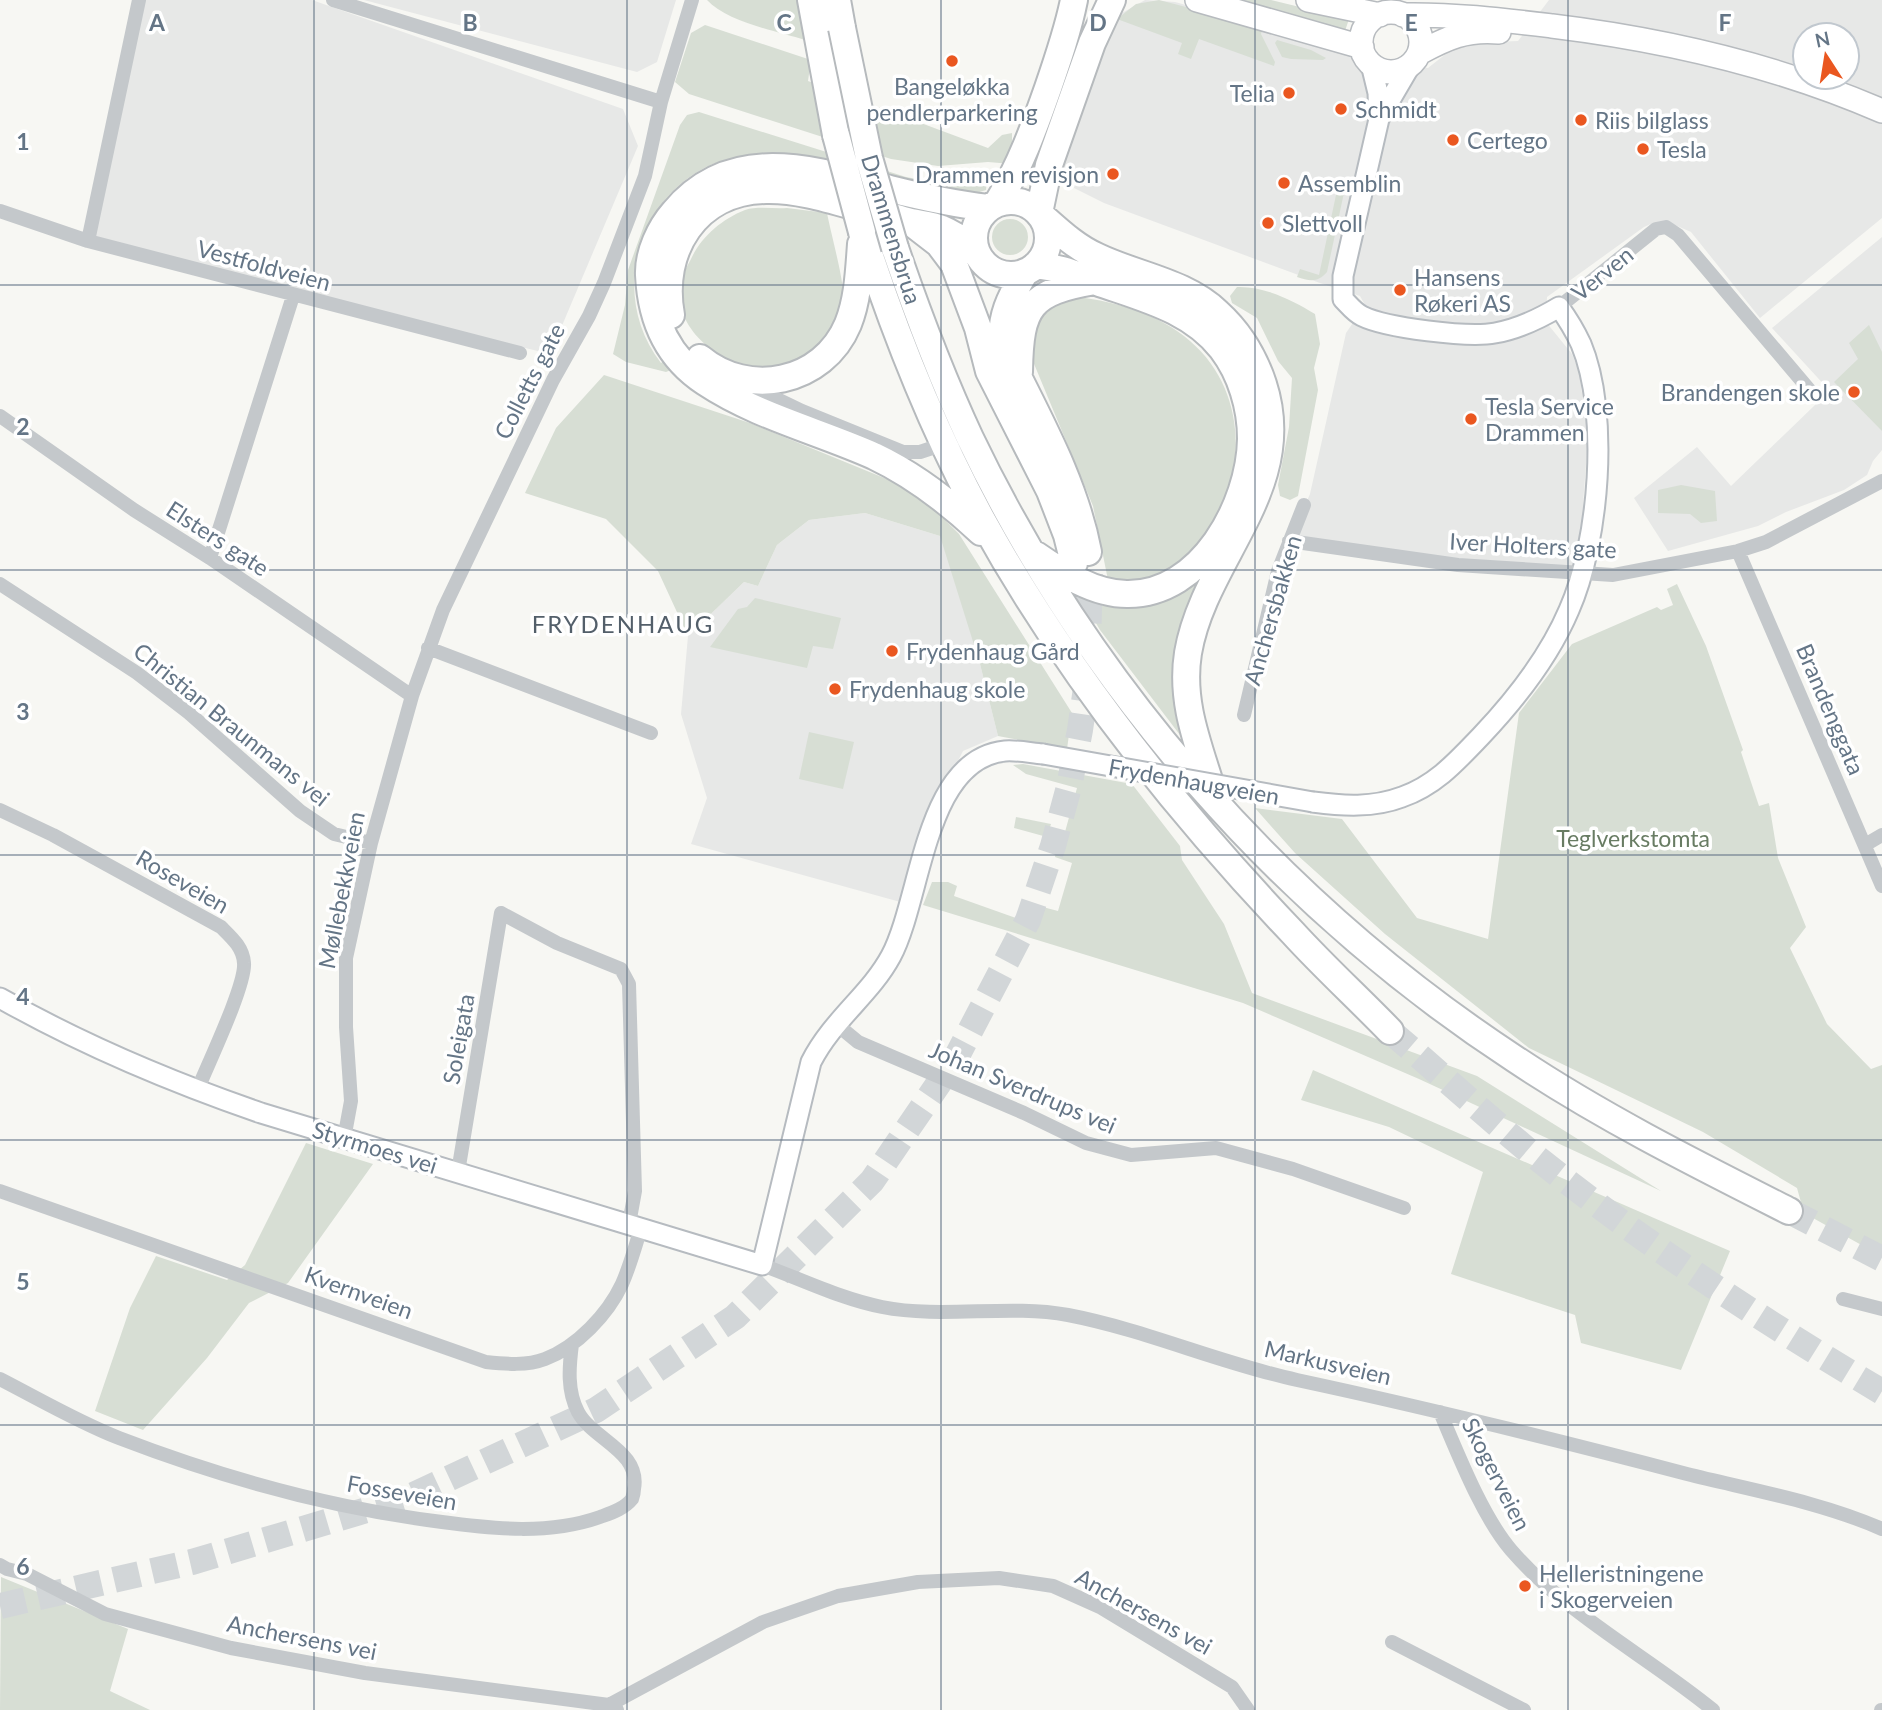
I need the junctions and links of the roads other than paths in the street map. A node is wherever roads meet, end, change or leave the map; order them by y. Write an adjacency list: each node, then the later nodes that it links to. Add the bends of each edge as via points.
1 (139, 0): 22 (street)
2 (333, 0): 14 (street)
3 (692, 0): 14 (street, Colletts gate)
4 (810, 0): 23 (highway, Drammensbrua, bridge)
5 (837, 0): 41 (highway, Drammensbrua, bridge, via 853,90 895,248 941,373)
6 (1074, 0): 18 (highway, via 1032,135 1016,173)
7 (1112, 0): 20 (highway, via 1049,165)
8 (1197, 0): 12 (main road)
9 (1308, 0): 10 (main road)
10 (1380, 15): 11 (main road); 12 (main road, via 1365,27)
11 (1403, 15): 13 (main road, via 1420,35); 15 (main road, via 1493,19 1695,49 1782,72)
12 (1366, 55): 13 (main road, via 1378,69 1394,72); 16 (main road, via 1378,93)
13 (1414, 59): 16 (main road); 17 (main road, via 1451,36 1471,32 1600,43 1747,74)
14 (661, 102): 45 (street, Colletts gate, via 645,176 604,283 553,380)
15 (1882, 111)
16 (1379, 119): 28 (main road, Verven, via 1343,276 1343,299 1363,317 1376,321 1470,335 1517,327)
17 (1882, 124)
18 (993, 205): 20 (highway, via 1007,200 1025,203); 24 (highway, via 974,230); 39 (highway, via 918,196 809,170 778,166 742,169 710,181 682,202 659,233 649,270 651,304 661,335 681,363 740,402 918,480)
19 (0, 211): 22 (street, Vestfoldveien)
20 (1041, 215): 25 (highway, via 1047,248); 50 (highway, via 1091,254 1194,295 1217,312 1251,353 1269,403 1271,438 1265,471 1202,606 1188,659 1190,717)
21 (911, 222): 24 (highway, via 939,227); 29 (highway, via 939,244 954,264); 31 (highway, via 823,198 765,190 723,200 697,218 672,257 667,287 671,315 694,353)
22 (88, 242): 27 (street, Vestfoldveien)
23 (863, 245): 31 (highway, via 852,312 840,340 824,358 787,378); 35 (highway, Drammensbrua)
24 (978, 255): 25 (highway, via 998,273 1016,275); 29 (highway, via 984,296)
25 (1031, 269): 26 (highway, via 1068,270); 32 (highway, via 1005,312 1001,335)
26 (1096, 281): 32 (highway, via 1056,290 1030,308 1021,334); 41 (highway, via 1176,312 1221,348 1248,408 1251,439 1247,469 1234,509 1210,550 1186,575 1162,589 1138,594 1104,591)
27 (293, 296): 30 (street, Vestfoldveien); 42 (street)
28 (1559, 307): 33 (street, Verven, via 1656,229 1665,227 1678,235); 43 (main road, Frydenhaugveien, via 1581,343 1594,405 1597,467)
29 (978, 328): 32 (highway, via 989,371 1050,491 1082,568 1083,528 1069,485)
30 (520, 353)
31 (739, 379): 35 (street, via 802,411 903,452)
32 (1019, 380)
33 (1812, 393)
34 (0, 416): 42 (street, Elsters gate)
35 (944, 444): 39 (highway, Drammensbrua)
36 (1882, 481): 40 (street, Iver Holters gate, via 1766,542)
37 (1304, 505): 38 (street, Anchersbakken)
38 (1289, 541): 43 (street, Iver Holters gate, via 1458,565); 47 (street, Anchersbakken)
39 (999, 549): 59 (highway, via 1069,662 1166,790 1287,928)
40 (1738, 551): 43 (street, Iver Holters gate, via 1626,574); 54 (street, Brandenggata)
41 (1031, 552): 50 (highway, Drammensbrua, via 1114,677)
42 (210, 558): 46 (street, Elsters gate)
43 (1584, 572): 58 (main road, Frydenhaugveien, bridge, via 1569,612 1509,706 1444,774 1404,797 1370,805 1313,802 1042,754 1008,750 978,760 961,773 937,813 905,927 889,960)
44 (0, 584): 53 (street, Christian Braunmans vei, via 137,673 300,811 334,834)
45 (428, 648): 46 (street, Colletts gate); 48 (street)
46 (412, 696): 49 (street, Colletts gate)
47 (1244, 715)
48 (651, 733)
49 (390, 777): 53 (street, Møllebekkveien)
50 (1215, 801): 65 (highway, Drammensbrua, via 1361,944 1466,1026 1615,1120)
51 (0, 810): 60 (street, Roseveien, via 222,927 239,946 244,963 240,984)
52 (1882, 835): 54 (street)
53 (370, 843): 61 (street, Møllebekkveien, via 346,958 351,1101)
54 (1865, 845): 55 (street, Brandenggata)
55 (1882, 886)
56 (501, 913): 62 (street, Soleigata); 66 (street, Kvernveien, via 557,943 621,969 629,984)
57 (0, 998): 60 (main road, Styrmoes vei, via 118,1058)
58 (835, 1023): 64 (street, Johan Sverdrups vei, via 858,1042 1086,1143 1131,1156 1216,1148); 67 (main road, Frydenhaugveien, via 811,1062)
59 (1390, 1031)
60 (197, 1091): 61 (main road, Styrmoes vei)
61 (344, 1139): 62 (main road, Styrmoes vei)
62 (458, 1172): 66 (main road, Styrmoes vei)
63 (0, 1191): 70 (street, Kvernveien, via 486,1362 521,1364 545,1359)
64 (1404, 1208)
65 (1788, 1211)
66 (635, 1226): 67 (main road, Styrmoes vei); 70 (street, Kvernveien, via 622,1285 610,1305)
67 (762, 1265): 72 (street, Markusveien, via 882,1307 1068,1315 1253,1369)
68 (1843, 1299): 69 (street)
69 (1882, 1309)
70 (572, 1344): 71 (street, Fosseveien, via 569,1368 575,1403 585,1424 628,1461 637,1476 633,1498 618,1510 591,1520 534,1529 410,1518 289,1493 118,1437)
71 (0, 1379)
72 (1440, 1412): 73 (street, Markusveien, via 1807,1504); 79 (street, Skogerveien, via 1510,1549 1560,1596)
73 (1882, 1529)
74 (0, 1565): 76 (street, Anchersens vei, via 105,1614 231,1648 366,1674)
75 (1392, 1642): 78 (street)
76 (613, 1707): 77 (street, Anchersens vei, via 763,1622 838,1596 918,1582 999,1578 1053,1586 1100,1607 1231,1687)
77 (1248, 1710)
78 (1524, 1710)
79 (1713, 1710)

